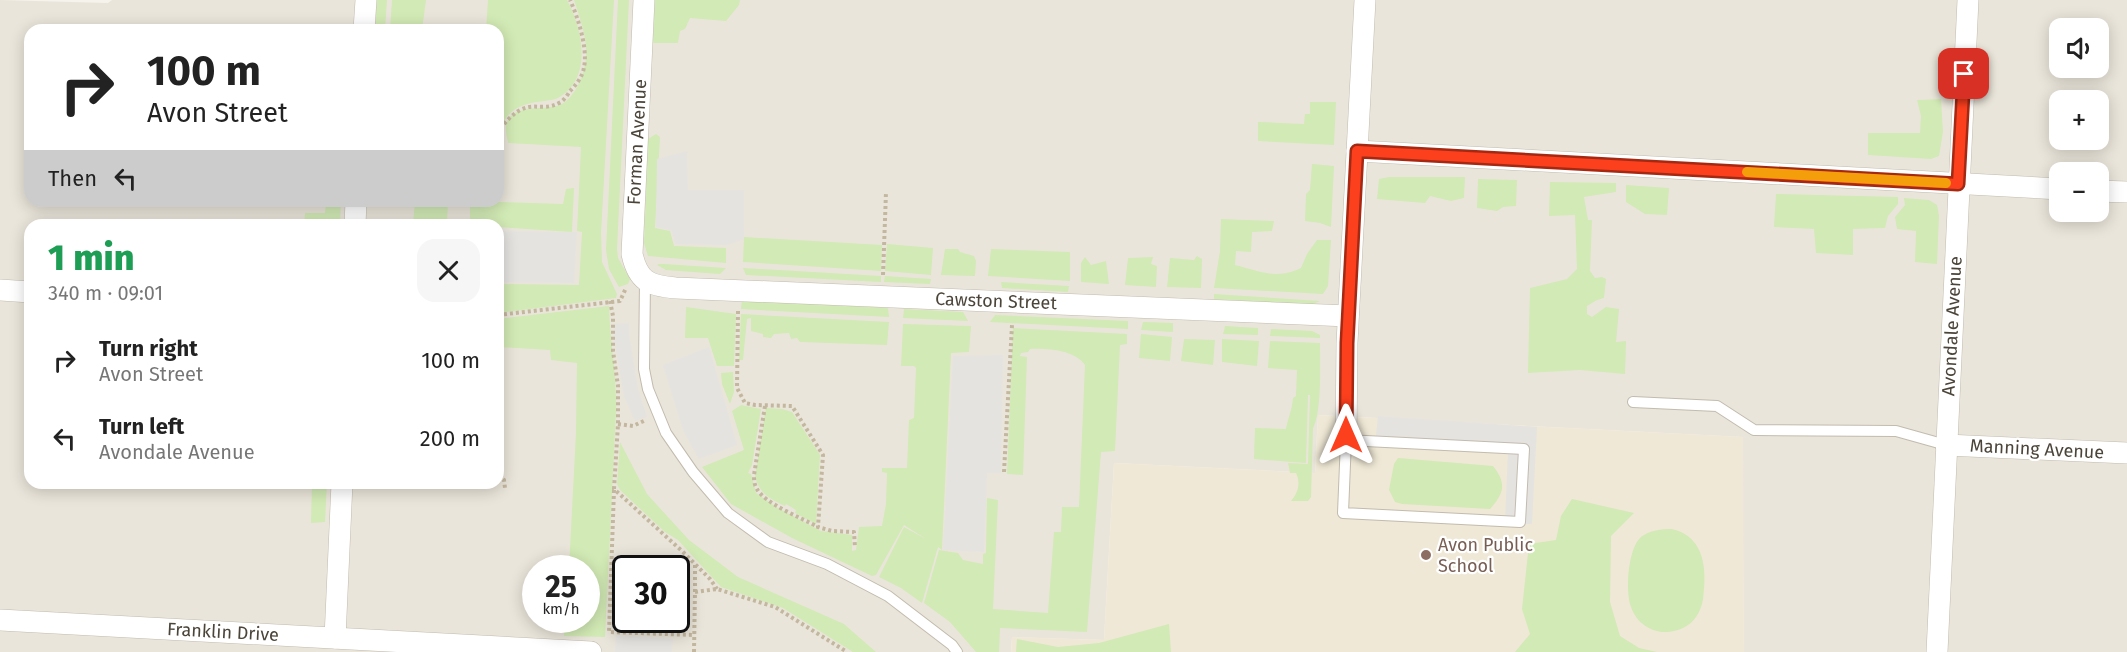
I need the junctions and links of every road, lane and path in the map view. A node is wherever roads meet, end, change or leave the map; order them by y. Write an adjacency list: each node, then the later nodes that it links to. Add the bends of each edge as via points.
1 (366, 0): 6 (street)
2 (570, 0): 7 (path, via 583,38 585,67 577,84 562,101 527,106 514,112)
3 (644, 0): 15 (street, Forman Avenue, via 632,254 636,270)
4 (1365, 0): 8 (street)
5 (1968, 0): 9 (street, Avondale Avenue)
6 (364, 24)
7 (504, 124)
8 (1357, 151): 9 (street); 21 (street)
9 (1958, 184): 10 (street); 26 (street, Avondale Avenue)
10 (2049, 188)
11 (2109, 191): 13 (street)
12 (886, 192): 14 (path)
13 (2127, 192)
14 (882, 275)
15 (645, 281): 18 (path, via 630,283 620,301); 21 (street, Cawston Street, via 676,288); 44 (lane, via 644,369 648,389 666,433 693,472 728,513 768,542 827,564 888,596)
16 (0, 290): 17 (street)
17 (24, 291)
18 (610, 301): 20 (path); 32 (path, via 618,386)
19 (738, 311): 24 (path, via 736,388 745,403)
20 (504, 314)
21 (1348, 316): 25 (street)
22 (1012, 325): 28 (path)
23 (1633, 402): 26 (lane, via 1717,406 1754,430 1896,431)
24 (765, 405): 33 (path, via 792,406 823,455); 33 (path, via 754,475 758,491)
25 (1346, 440): 25 (lane, via 1343,513 1520,522 1524,450)
26 (1946, 445): 27 (street, Manning Avenue); 45 (street, Avondale Avenue)
27 (2127, 453)
28 (1004, 472)
29 (504, 480): 30 (path)
30 (505, 488)
31 (342, 489): 40 (street)
32 (614, 489): 35 (path); 39 (path, via 609,632)
33 (818, 527): 34 (path, via 854,532)
34 (855, 548)
35 (695, 564): 36 (path); 37 (path)
36 (717, 589): 37 (path); 43 (path, via 775,607)
37 (695, 592): 39 (path)
38 (0, 620): 40 (street, Franklin Drive)
39 (694, 635): 42 (path)
40 (335, 638): 41 (street, Franklin Drive)
41 (591, 652)
42 (694, 652)
43 (847, 652)
44 (957, 652)
45 (1937, 652)

